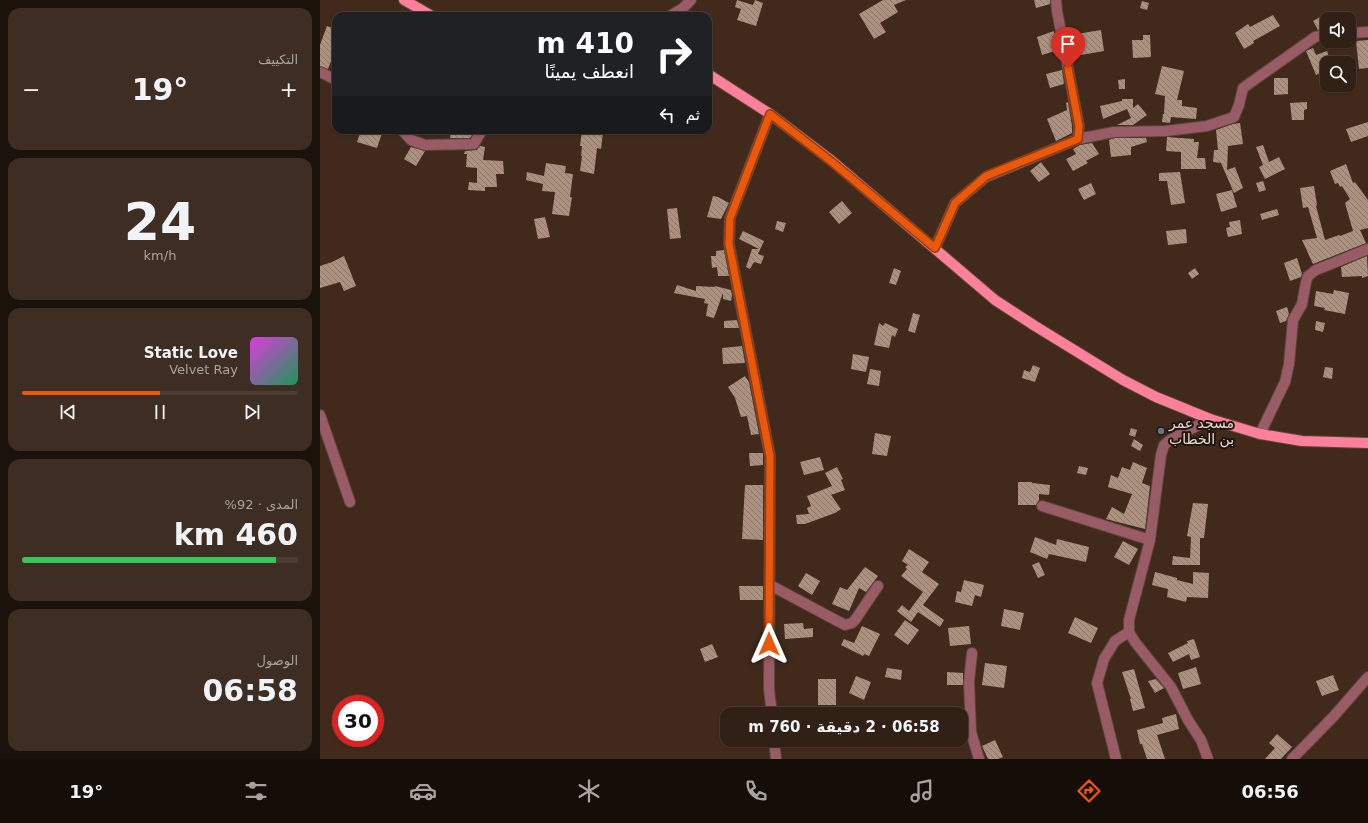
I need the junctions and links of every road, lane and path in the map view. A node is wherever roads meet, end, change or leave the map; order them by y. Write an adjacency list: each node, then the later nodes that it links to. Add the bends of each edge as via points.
1 (404, 0): 4 (main road)
2 (691, 0): 5 (street)
3 (1056, 0): 15 (street, via 1079,126)
4 (425, 12)
5 (676, 12)
6 (1368, 32): 7 (street)
7 (1356, 33)
8 (1320, 36): 15 (street, via 1243,88 1234,117 1207,126 1166,131 1114,132)
9 (320, 72): 11 (street)
10 (712, 77): 12 (main road)
11 (332, 78)
12 (770, 114): 16 (main road); 25 (street, via 730,218 729,244 770,456)
13 (406, 134): 14 (street, via 411,140 425,145 474,144)
14 (480, 134)
15 (1078, 139): 16 (street, via 986,176 955,203)
16 (935, 248): 19 (main road, via 995,300 1035,326 1123,380)
17 (1368, 249): 20 (street, via 1322,267 1308,276 1302,304 1293,320 1285,382)
18 (320, 415): 22 (street)
19 (1210, 418): 20 (main road); 24 (street, via 1164,445)
20 (1260, 434): 21 (main road, via 1302,441)
21 (1368, 443)
22 (350, 502)
23 (1042, 506): 24 (street)
24 (1150, 540): 27 (street, via 1129,620)
25 (770, 585): 26 (street, via 845,625 856,620); 30 (street)
26 (878, 586)
27 (1129, 632): 34 (street, via 1115,641 1104,659 1098,683); 35 (street, via 1171,687 1201,740)
28 (972, 653): 33 (street, via 969,682 971,732)
29 (1368, 677): 36 (street)
30 (771, 707)
31 (775, 747): 32 (street)
32 (776, 759)
33 (979, 759)
34 (1116, 759)
35 (1208, 759)
36 (1292, 759)

